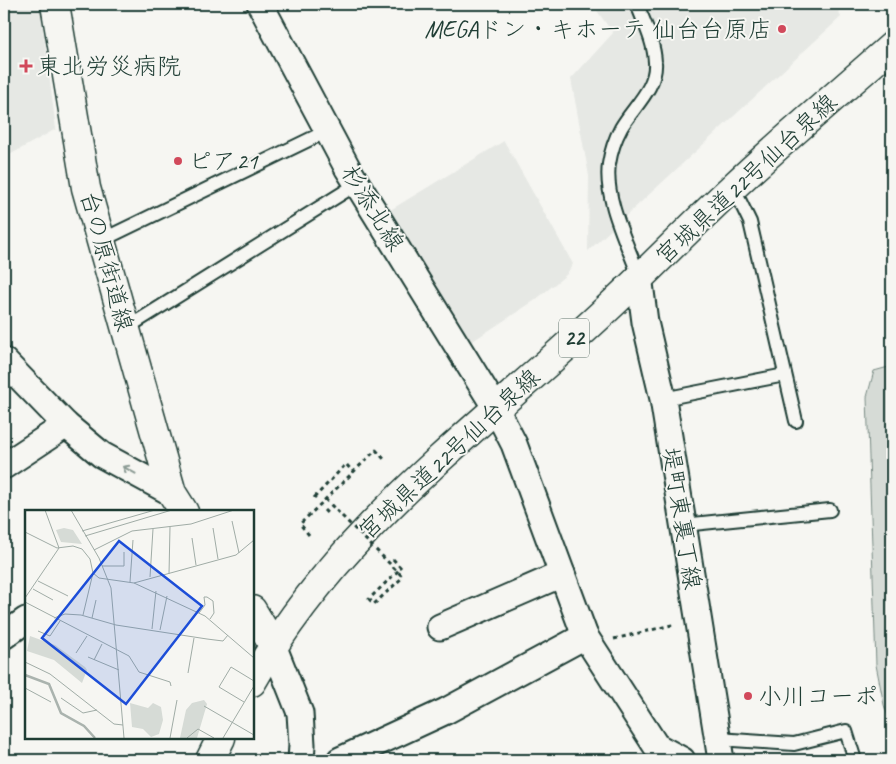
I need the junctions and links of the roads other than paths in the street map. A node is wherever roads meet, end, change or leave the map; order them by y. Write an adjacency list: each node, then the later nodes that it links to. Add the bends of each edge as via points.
1 (55, 4): 8 (main road, 台の原街道線, via 86,188)
2 (260, 4): 5 (street, 杉添北線)
3 (637, 4): 9 (lane, via 653,46 656,64 645,95 613,145 608,192)
4 (892, 46): 7 (main road, 宮城県道22号仙台泉線 / 22)
5 (327, 131): 6 (street, 杉添北線); 8 (lane)
6 (357, 184): 10 (lane); 14 (street, 杉添北線)
7 (733, 187): 9 (main road, 宮城県道22号仙台泉線 / 22); 12 (lane, via 750,222)
8 (100, 241): 10 (main road, 台の原街道線)
9 (640, 276): 13 (street, 堤町東裏丁線, via 645,322); 14 (main road, 宮城県道22号仙台泉線 / 22)
10 (125, 329): 18 (main road, 台の原街道線)
11 (4, 361): 16 (street)
12 (785, 375): 13 (lane); 15 (lane)
13 (663, 400): 20 (street, 堤町東裏丁線)
14 (495, 407): 21 (street, 杉添北線, via 514,444); 27 (main road, 宮城県道22号仙台泉線 / 22, via 362,534 306,599)
15 (796, 421)
16 (66, 425): 17 (street); 18 (street, one-way to 16, via 102,455)
17 (4, 466)
18 (178, 502)
19 (830, 510): 20 (lane)
20 (683, 525): 29 (street, 堤町東裏丁線)
21 (562, 574): 24 (street); 26 (street, 杉添北線)
22 (254, 613): 27 (main road)
23 (25, 621): 25 (street)
24 (440, 627)
25 (4, 636)
26 (588, 641): 31 (street); 32 (street, 杉添北線, via 656,746)
27 (273, 645): 28 (main road, 宮城県道22号仙台泉線 / 22); 30 (street, via 300,713)
28 (254, 678)
29 (719, 749): 33 (lane, via 794,744 846,731)
30 (300, 760)
31 (340, 760)
32 (682, 760)
33 (855, 760)

